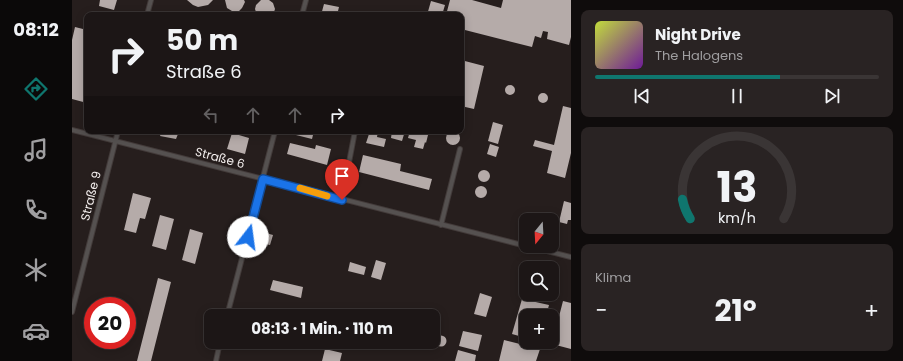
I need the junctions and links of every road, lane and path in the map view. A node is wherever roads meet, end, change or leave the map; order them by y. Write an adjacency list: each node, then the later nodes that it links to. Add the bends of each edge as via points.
1 (151, 0): 3 (lane)
2 (306, 0): 4 (lane)
3 (148, 12)
4 (303, 12)
5 (72, 130): 6 (lane, Straße 6)
6 (84, 133)
7 (88, 134): 11 (lane, Straße 6)
8 (117, 134): 11 (lane, Straße 9)
9 (274, 134): 13 (lane)
10 (354, 134): 14 (lane)
11 (116, 141): 13 (lane, Straße 6); 19 (lane, Straße 9)
12 (460, 149): 15 (lane)
13 (263, 179): 14 (lane, Straße 6); 20 (lane)
14 (342, 200): 15 (lane, Straße 6)
15 (441, 225): 16 (lane, Straße 6)
16 (519, 244)
17 (555, 253): 18 (lane, Straße 6)
18 (571, 257)
19 (74, 293): 21 (lane, Straße 9)
20 (229, 309)
21 (72, 312)
22 (219, 349): 23 (lane)
23 (216, 361)

